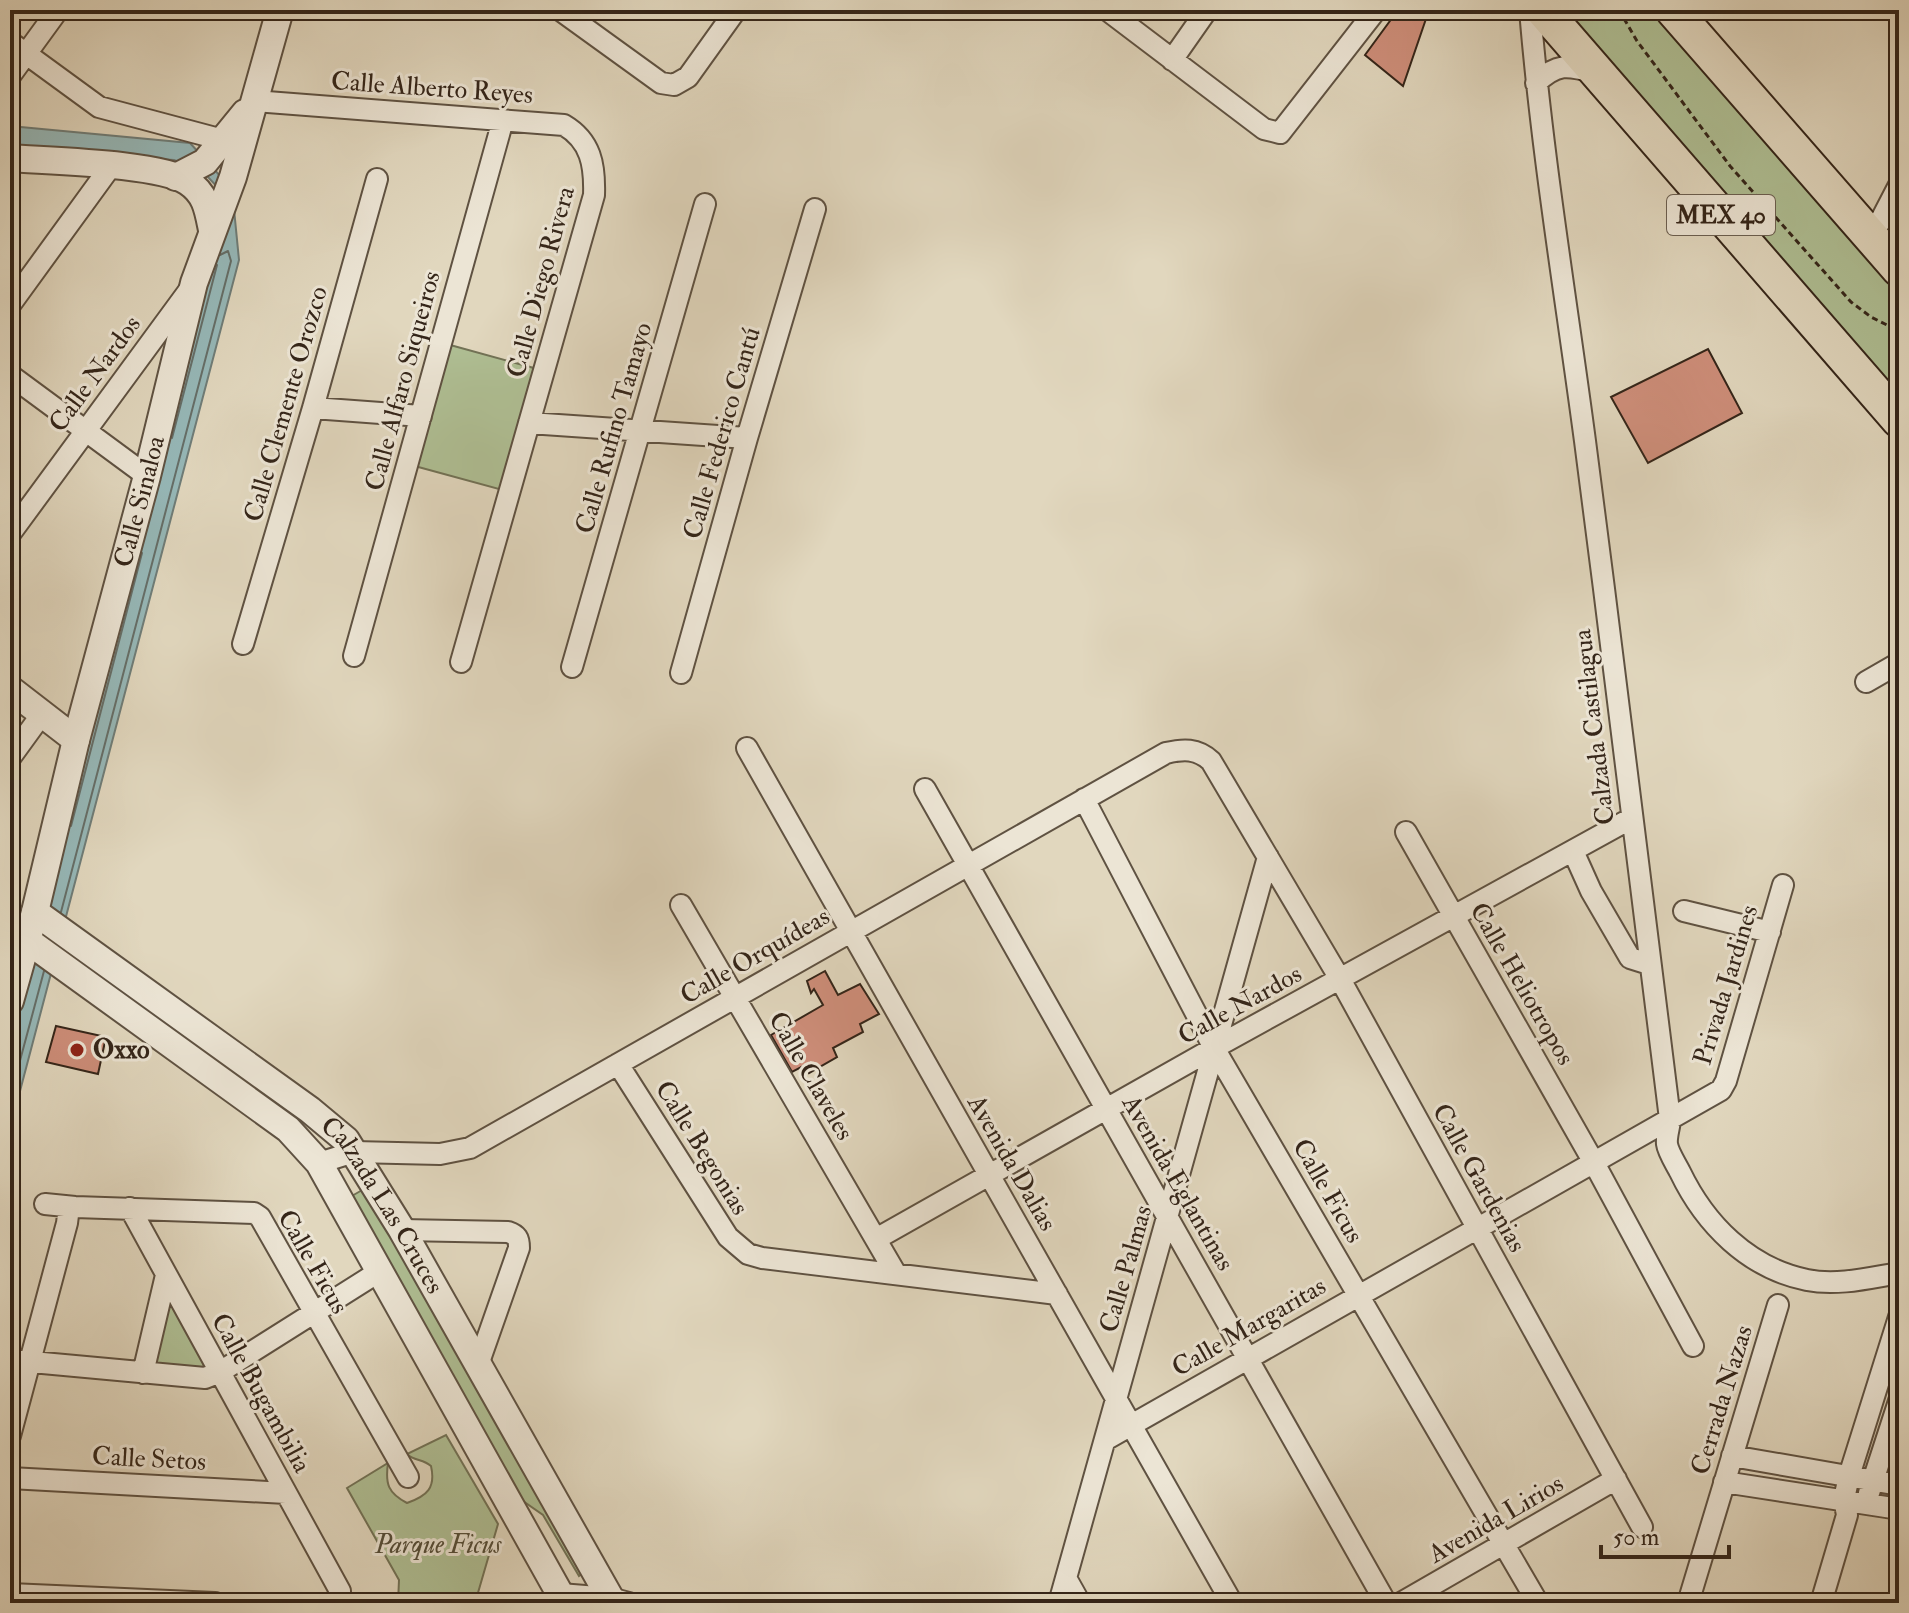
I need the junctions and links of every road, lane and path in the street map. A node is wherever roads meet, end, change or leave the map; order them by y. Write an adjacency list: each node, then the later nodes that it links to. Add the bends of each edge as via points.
1 (58, 10): 12 (street)
2 (280, 10): 17 (street, Calle Sinaloa)
3 (562, 10): 4 (street, via 661,83 674,85 688,77)
4 (736, 10)
5 (1107, 10): 13 (street)
6 (1207, 10): 13 (street)
7 (1376, 10): 13 (street, via 1280,133 1264,129)
8 (1530, 10): 16 (street, Calzada Castilagua)
9 (1543, 10): 14 (highway, MEX 40)
10 (1619, 10): 33 (path, via 1730,166 1851,302)
11 (1673, 10): 29 (highway)
12 (18, 48): 15 (street); 19 (street, via 99,107)
13 (1172, 60)
14 (1598, 74): 16 (street, via 1555,68); 37 (highway, MEX 40)
15 (10, 76)
16 (1536, 83): 59 (street, Calzada Castilagua)
17 (254, 101): 18 (street, Calle Alberto Reyes); 19 (street); 28 (street, Calle Sinaloa)
18 (503, 120): 20 (street, Calle Alberto Reyes, via 564,125); 36 (street, Calle Alfaro Siqueiros)
19 (218, 147): 23 (street)
20 (592, 154): 38 (street, Calle Diego Rivera, via 594,195)
21 (10, 158): 22 (street)
22 (111, 166): 23 (street); 32 (street)
23 (183, 174): 28 (street, via 207,202)
24 (377, 179): 35 (street, Calle Clemente Orozco)
25 (1899, 185): 29 (street)
26 (705, 204): 39 (street, Calle Rufino Tamayo)
27 (815, 209): 41 (street, Calle Federico Cantú)
28 (215, 221): 31 (street, Calle Sinaloa)
29 (1872, 237): 30 (highway)
30 (1899, 269)
31 (194, 283): 40 (street, Calle Nardos); 42 (street, Calle Sinaloa)
32 (10, 305)
33 (1899, 331)
34 (10, 375): 40 (street)
35 (313, 408): 36 (street); 44 (street, Calle Clemente Orozco)
36 (421, 416): 45 (street, Calle Alfaro Siqueiros)
37 (1899, 420)
38 (529, 423): 39 (street); 46 (street, Calle Diego Rivera)
39 (641, 430): 41 (street); 48 (street, Calle Rufino Tamayo)
40 (85, 431): 42 (street); 43 (street, Calle Nardos)
41 (747, 438): 49 (street, Calle Federico Cantú)
42 (147, 476): 53 (street, Calle Sinaloa)
43 (10, 534)
44 (243, 644)
45 (354, 656)
46 (461, 662)
47 (1899, 663): 50 (street)
48 (572, 667)
49 (681, 673)
50 (1866, 682)
51 (10, 689): 52 (street)
52 (42, 714): 53 (street); 56 (street)
53 (76, 740): 67 (street, Calle Sinaloa)
54 (747, 748): 69 (street, Avenida Dalias)
55 (1203, 754): 58 (street, Calle Orquídeas, via 1166,753); 62 (street, Calle Gardenias)
56 (10, 758)
57 (925, 789): 63 (street, Avenida Eglantinas)
58 (1084, 799): 63 (street, Calle Orquídeas); 76 (street, Calle Ficus)
59 (1630, 819): 61 (street, Calle Nardos); 72 (street, Calzada Castilagua)
60 (1406, 832): 68 (street, Calle Heliotropos)
61 (1573, 851): 68 (street, Calle Nardos); 72 (street, via 1630,958)
62 (1268, 857): 73 (street, Calle Gardenias); 76 (street, Calle Palmas)
63 (967, 865): 69 (street, Calle Orquídeas); 78 (street, Avenida Eglantinas)
64 (1783, 885): 70 (street, Privada Jardines)
65 (681, 905): 74 (street, Calle Claveles)
66 (1684, 911): 70 (street)
67 (35, 912): 71 (street, Calle Sinaloa); 80 (street, Calzada Las Cruces, via 310,1110)
68 (1454, 917): 73 (street, Calle Nardos); 81 (street, Calle Heliotropos)
69 (851, 931): 74 (street, Calle Orquídeas); 83 (street, Avenida Dalias)
70 (1770, 932): 79 (street, Privada Jardines, via 1726,1081 1712,1097)
71 (18, 934): 75 (street, Calle Sinaloa); 82 (street, Calzada Las Cruces, via 288,1129)
72 (1649, 964): 79 (street, Calzada Castilagua)
73 (1340, 979): 76 (street, Calle Nardos); 88 (street, Calle Gardenias)
74 (735, 998): 77 (street, Calle Orquídeas); 90 (street, Calle Claveles)
75 (10, 999)
76 (1214, 1048): 78 (street, Calle Nardos); 87 (street, Calle Palmas); 96 (street, Calle Ficus)
77 (618, 1064): 80 (street, Calle Orquídeas, via 470,1148 440,1154); 93 (street, Calle Begonias, via 728,1237 748,1254)
78 (1106, 1109): 83 (street, Calle Nardos); 87 (street, Avenida Eglantinas)
79 (1670, 1119): 81 (street, Calle Margaritas); 92 (street, Calzada Castilagua, via 1667,1144 1697,1204 1755,1259 1806,1280 1832,1283)
80 (354, 1152): 82 (street, Calle Orquídeas); 89 (street, Calzada Las Cruces)
81 (1593, 1161): 88 (street, Calle Margaritas); 100 (street, Calle Heliotropos)
82 (319, 1163): 91 (street, Calzada Las Cruces)
83 (990, 1175): 90 (street, Calle Nardos); 95 (street, Avenida Dalias)
84 (45, 1204): 85 (street, Calle Ficus)
85 (69, 1207): 86 (street, Calle Ficus); 102 (street)
86 (130, 1208): 94 (street, Calle Bugambilia); 98 (street, Calle Ficus, via 254,1213)
87 (1168, 1219): 101 (street, Avenida Eglantinas); 106 (street, Calle Palmas)
88 (1476, 1228): 96 (street, Calle Margaritas); 115 (street, Calle Gardenias)
89 (402, 1230): 103 (street, Calzada Las Cruces); 103 (street, via 508,1232 519,1240)
90 (876, 1239): 93 (street, Calle Claveles)
91 (380, 1271): 98 (street); 127 (street, Calzada Las Cruces)
92 (1899, 1273)
93 (896, 1274): 95 (street)
94 (166, 1275): 104 (street, Calle Bugambilia); 105 (street)
95 (1057, 1294): 106 (street, Avenida Dalias)
96 (1358, 1295): 101 (street, Calle Margaritas); 124 (street, Calle Ficus)
97 (1778, 1305): 111 (street, Cerrada Nazas)
98 (312, 1313): 104 (street); 113 (street, Calle Ficus)
99 (1899, 1317): 112 (street)
100 (1693, 1346)
101 (1247, 1358): 108 (street, Calle Margaritas); 134 (street, Avenida Eglantinas)
102 (20, 1361): 105 (street); 109 (street)
103 (478, 1365): 128 (street, Calzada Las Cruces)
104 (220, 1372): 105 (street, via 195,1378); 119 (street, Calle Bugambilia)
105 (143, 1373)
106 (1116, 1399): 108 (street, Avenida Dalias); 110 (street, Calle Palmas)
107 (1899, 1401): 116 (street)
108 (1131, 1425): 110 (street, Calle Margaritas); 133 (street, Avenida Dalias)
109 (10, 1436)
110 (1105, 1440): 125 (street, Calle Palmas)
111 (1732, 1456): 112 (street); 117 (street, Cerrada Nazas)
112 (1849, 1476): 116 (street); 121 (street)
113 (408, 1477)
114 (10, 1478): 119 (street, Calle Setos)
115 (1616, 1479): 123 (street, Calle Gardenias); 124 (street, Avenida Lirios)
116 (1874, 1480): 118 (street); 120 (street)
117 (1724, 1482): 121 (street); 137 (street, Cerrada Nazas)
118 (1899, 1485)
119 (286, 1493): 130 (street, Calle Bugambilia, via 340,1591)
120 (1865, 1503): 121 (street); 122 (street)
121 (1845, 1507): 138 (street)
122 (1899, 1509)
123 (1642, 1527)
124 (1503, 1544): 135 (street, Avenida Lirios); 136 (street, Calle Ficus)
125 (1066, 1578): 131 (street, Calle Palmas); 132 (street)
126 (10, 1594): 129 (street)
127 (562, 1599): 128 (street)
128 (617, 1601)
129 (215, 1603)
130 (338, 1603)
131 (1059, 1603)
132 (1080, 1603)
133 (1232, 1603)
134 (1386, 1603)
135 (1401, 1603)
136 (1538, 1603)
137 (1688, 1603)
138 (1821, 1603)

